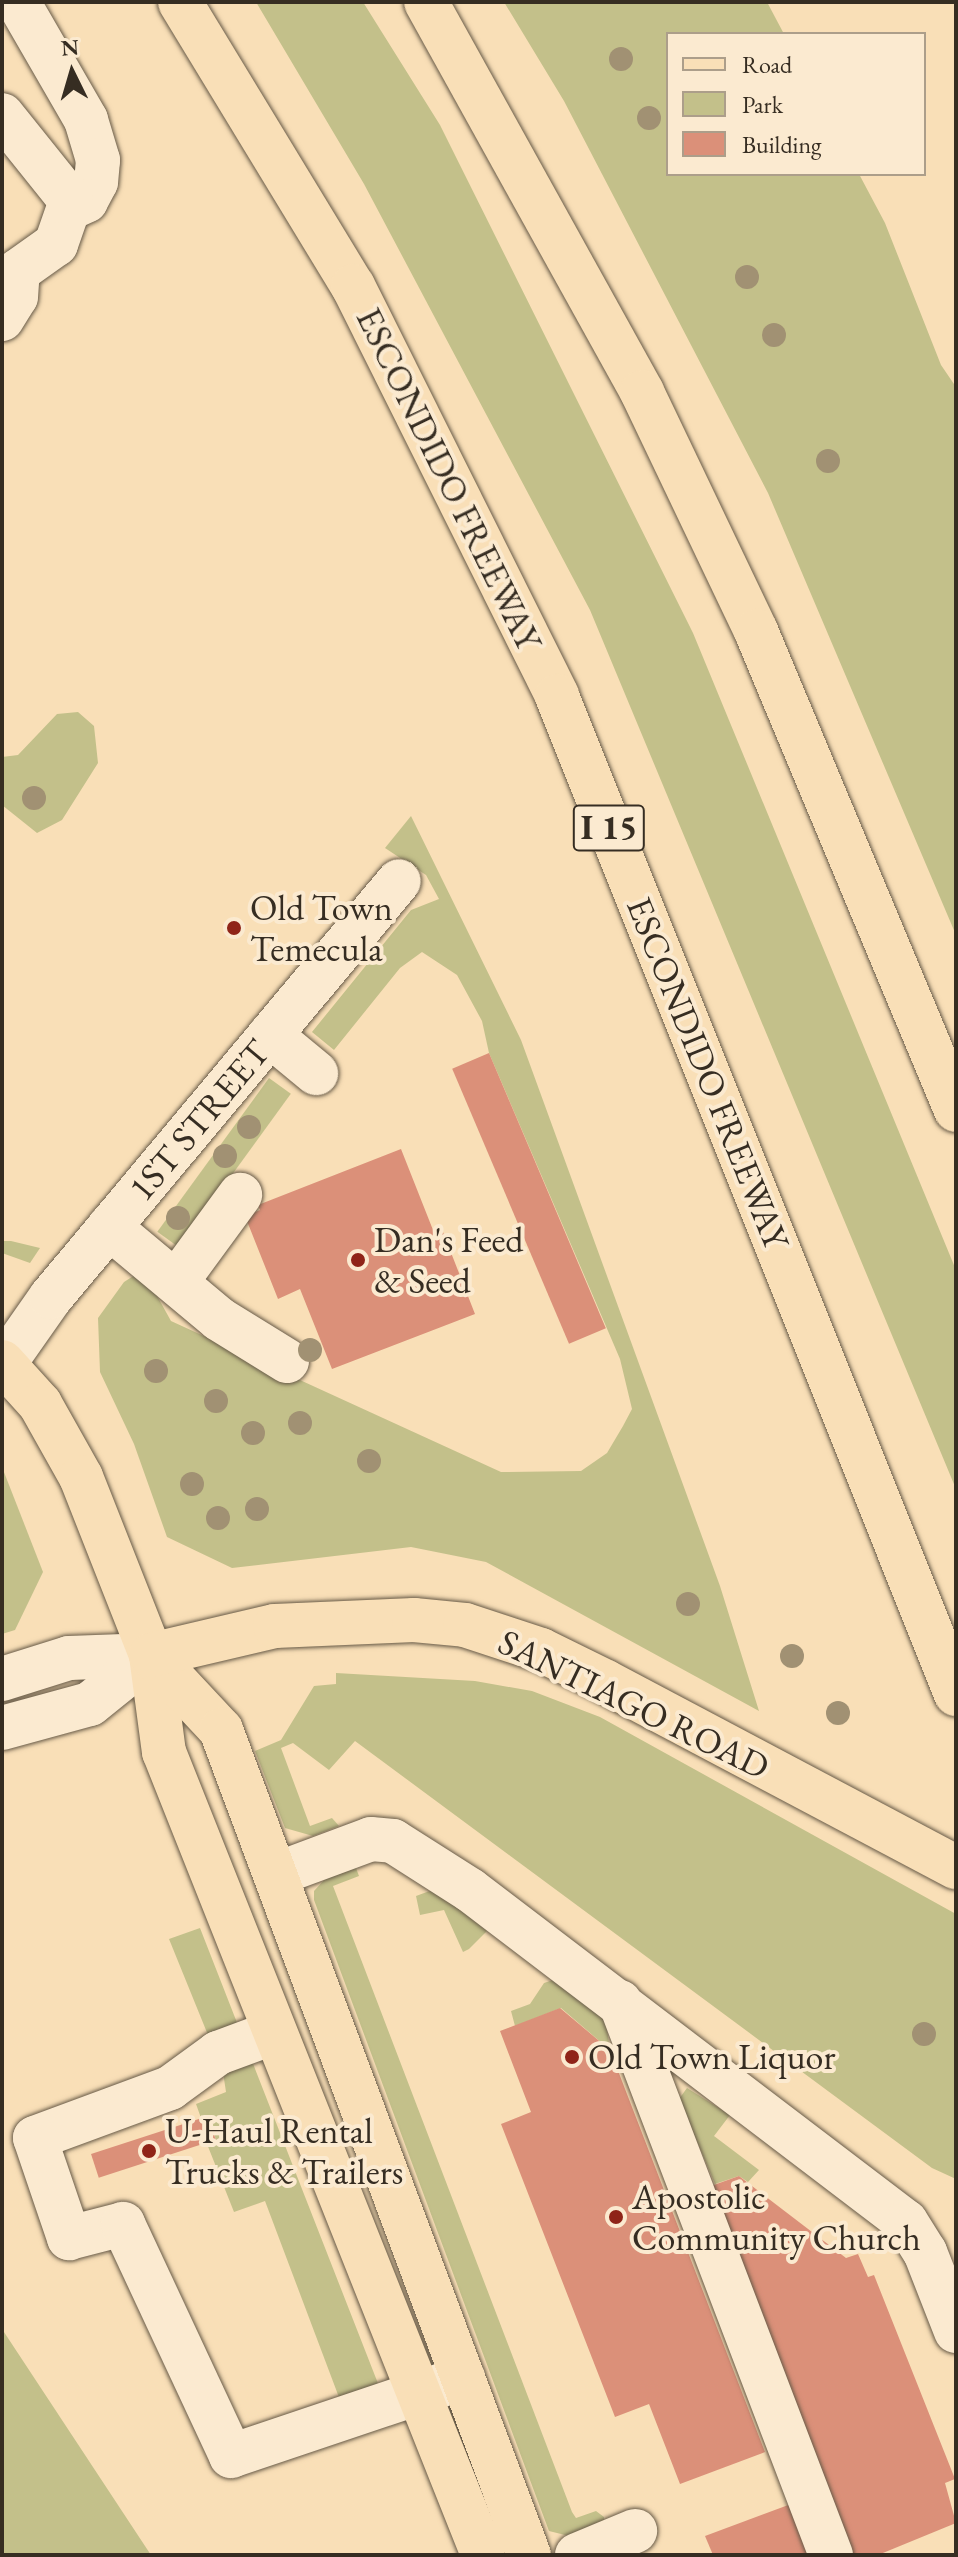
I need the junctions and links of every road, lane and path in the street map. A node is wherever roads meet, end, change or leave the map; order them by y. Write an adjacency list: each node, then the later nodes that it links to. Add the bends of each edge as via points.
1 (18, 2): 5 (street, via 86,120 98,160 96,182 86,201)
2 (180, 2): 19 (main road, ESCONDIDO FREEWAY / I 15, via 353,286 557,696)
3 (426, 2): 11 (main road, via 642,392 756,631)
4 (2, 115): 5 (street, via 55,176)
5 (70, 208): 6 (street, via 56,244)
6 (10, 260): 7 (street, via 16,297)
7 (2, 319)
8 (399, 881): 9 (street, 1ST STREET)
9 (270, 1035): 10 (street); 13 (street, 1ST STREET)
10 (316, 1073)
11 (956, 1110)
12 (240, 1195): 14 (street)
13 (109, 1227): 14 (street); 16 (street, 1ST STREET)
14 (177, 1281): 15 (street, via 219,1319)
15 (287, 1361)
16 (3, 1363): 17 (main road, via 66,1444)
17 (151, 1655): 18 (street, via 69,1658); 20 (street, via 90,1704); 21 (main road, SANTIAGO ROAD, via 275,1626 414,1620 465,1625 554,1657); 22 (main road, via 221,1730); 24 (main road, via 164,1752)
18 (2, 1679)
19 (956, 1694)
20 (2, 1728)
21 (956, 1867)
22 (277, 1874): 23 (street, via 367,1840 393,1841 470,1890); 26 (main road)
23 (620, 2002): 25 (street, via 906,2222 925,2252); 32 (street)
24 (272, 2033): 27 (main road); 27 (street, via 218,2053 170,2088 35,2138 69,2238 123,2224 231,2456)
25 (956, 2331)
26 (463, 2378): 27 (street); 30 (main road)
27 (418, 2395): 29 (main road)
28 (635, 2531): 31 (street)
29 (483, 2555)
30 (529, 2555)
31 (577, 2555)
32 (831, 2555)

